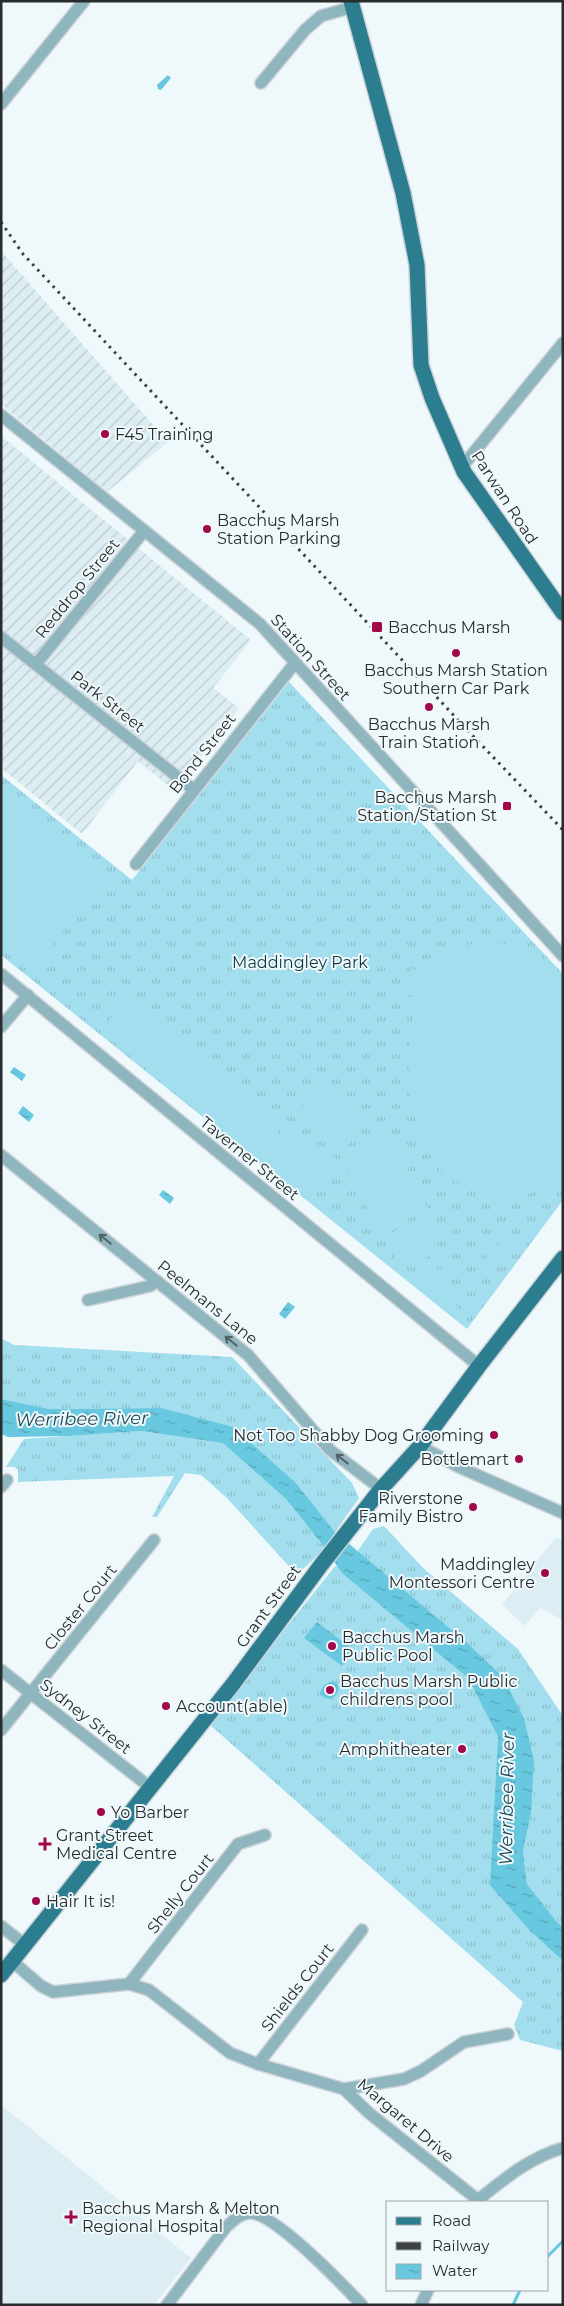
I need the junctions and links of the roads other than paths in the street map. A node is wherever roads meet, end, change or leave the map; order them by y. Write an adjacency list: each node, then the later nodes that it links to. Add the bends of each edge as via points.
1 (84, 1): 4 (street)
2 (352, 4): 3 (street, via 321,16 305,30); 7 (main road, Parwan Road, via 403,193 417,265 421,365)
3 (261, 84)
4 (1, 104)
5 (563, 343): 7 (street)
6 (1, 416): 8 (street, Station Street)
7 (462, 467): 9 (main road, Parwan Road)
8 (144, 531): 11 (street, Station Street, via 260,624); 12 (street, Reddrop Street)
9 (563, 613)
10 (1, 637): 12 (street, Park Street)
11 (294, 663): 13 (street, Bond Street); 15 (street, Station Street)
12 (36, 664): 13 (street, Park Street)
13 (194, 790): 14 (street, Bond Street)
14 (136, 864)
15 (563, 956)
16 (1, 974): 17 (street, Taverner Street)
17 (28, 995): 18 (street); 23 (street, Taverner Street)
18 (1, 1027)
19 (1, 1155): 21 (street, Peelmans Lane, one-way to 19)
20 (563, 1258): 23 (main road, Grant Street)
21 (157, 1281): 22 (street, via 150,1286); 25 (street, Peelmans Lane, one-way to 21, via 330,1450 248,1355)
22 (88, 1300)
23 (479, 1366): 24 (main road, Grant Street)
24 (420, 1446): 25 (main road, Grant Street); 26 (street)
25 (381, 1489): 31 (main road, Grant Street)
26 (563, 1513)
27 (154, 1540): 29 (street, Closter Court)
28 (1, 1670): 29 (street, Sydney Street)
29 (31, 1693): 30 (street, Closter Court); 31 (street, Sydney Street)
30 (1, 1730)
31 (151, 1788): 35 (main road, Grant Street)
32 (265, 1835): 38 (street, Shelly Court, via 238,1844)
33 (1, 1926): 35 (street)
34 (362, 1930): 40 (street, Shields Court)
35 (25, 1945): 36 (main road, Grant Street)
36 (12, 1961): 37 (main road, Grant Street); 38 (street, Margaret Drive, via 40,1986 52,1992)
37 (1, 1975)
38 (129, 1984): 40 (street, Margaret Drive, via 149,1990 230,2053)
39 (508, 2034): 41 (street, via 464,2042 404,2079)
40 (258, 2064): 41 (street, Margaret Drive)
41 (344, 2089): 43 (street, Margaret Drive)
42 (563, 2148): 43 (street, via 551,2151 510,2174)
43 (477, 2201)
44 (428, 2291): 47 (street)
45 (173, 2303): 46 (street, via 226,2227 237,2217 249,2213 266,2218 314,2256)
46 (362, 2305)
47 (421, 2305)

